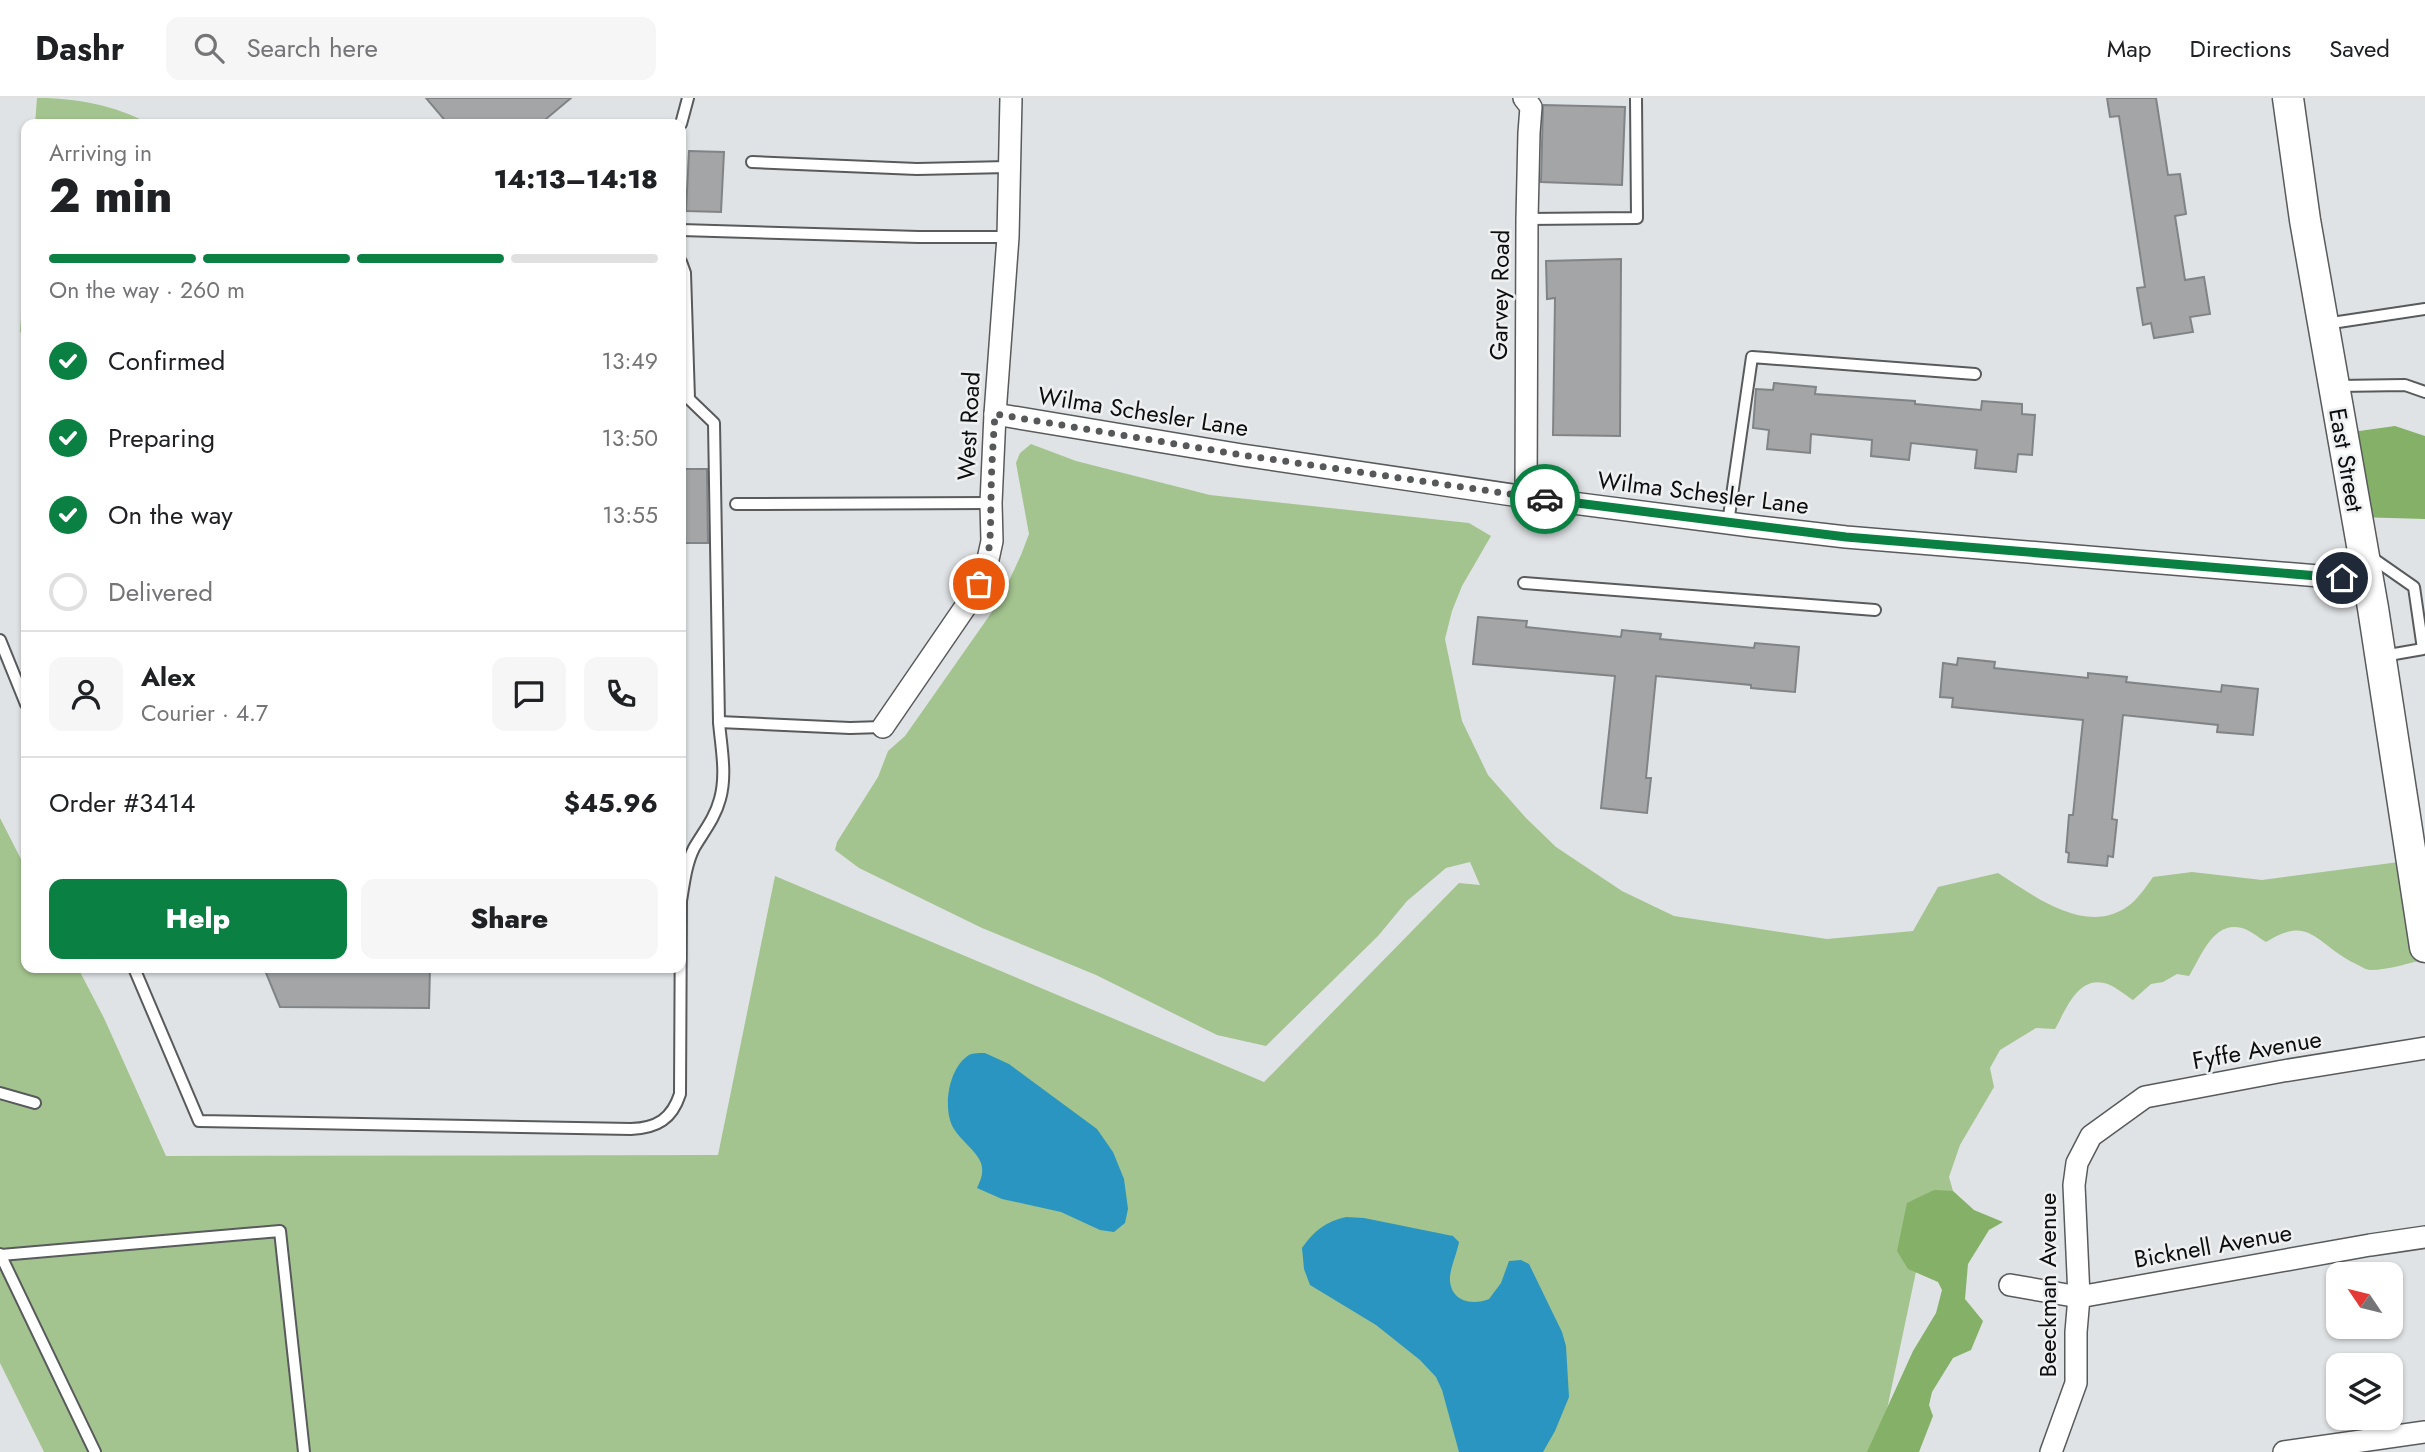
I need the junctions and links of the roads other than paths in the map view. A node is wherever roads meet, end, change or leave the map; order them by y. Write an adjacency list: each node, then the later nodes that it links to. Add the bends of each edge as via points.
1 (688, 98): 6 (lane)
2 (1011, 98): 8 (street, West Road)
3 (1524, 98): 9 (street, Garvey Road, via 1531,107)
4 (1636, 98): 9 (lane, via 1637,218)
5 (2288, 98): 14 (main road, East Street)
6 (682, 119)
7 (752, 162): 8 (lane, via 917,169)
8 (1008, 167): 11 (street, West Road)
9 (1527, 219): 19 (street, Garvey Road)
10 (686, 230): 11 (lane)
11 (1008, 237): 18 (street, West Road)
12 (686, 304): 29 (lane, via 689,399 714,423)
13 (2425, 309): 14 (lane)
14 (2323, 324): 16 (main road, East Street)
15 (1975, 374): 22 (lane, via 1752,358)
16 (2333, 386): 17 (lane, via 2405,385); 23 (main road, East Street)
17 (2425, 392)
18 (995, 414): 19 (street, Wilma Schesler Lane); 20 (street, West Road)
19 (1526, 497): 22 (street, Wilma Schesler Lane)
20 (990, 503): 21 (lane); 30 (street, West Road, via 992,541 979,584)
21 (736, 504)
22 (1728, 523): 23 (street, Wilma Schesler Lane, via 1846,537)
23 (2364, 566): 27 (main road, East Street); 27 (lane, via 2414,587 2423,649)
24 (1524, 583): 25 (lane)
25 (1875, 610)
26 (0, 640): 28 (lane)
27 (2380, 656): 32 (main road, East Street)
28 (21, 692)
29 (719, 722): 30 (lane); 31 (lane, via 721,797)
30 (883, 727)
31 (686, 871)
32 (2425, 947)
33 (136, 973): 34 (lane, via 199,1121 644,1129 669,1117 680,1094)
34 (681, 973)
35 (2425, 1048): 38 (street, Fyffe Avenue, via 2145,1097)
36 (0, 1093): 37 (lane)
37 (35, 1103)
38 (2106, 1125): 42 (street, Beeckman Avenue, via 2091,1136 2077,1163)
39 (2425, 1237): 42 (street, Bicknell Avenue)
40 (1, 1254): 44 (lane); 45 (lane, via 280,1231)
41 (2010, 1284): 42 (street, Bicknell Avenue)
42 (2079, 1297): 46 (street, Beeckman Avenue, via 2076,1383)
43 (2425, 1432): 47 (street)
44 (95, 1452)
45 (304, 1452)
46 (2051, 1452)
47 (2284, 1452)

